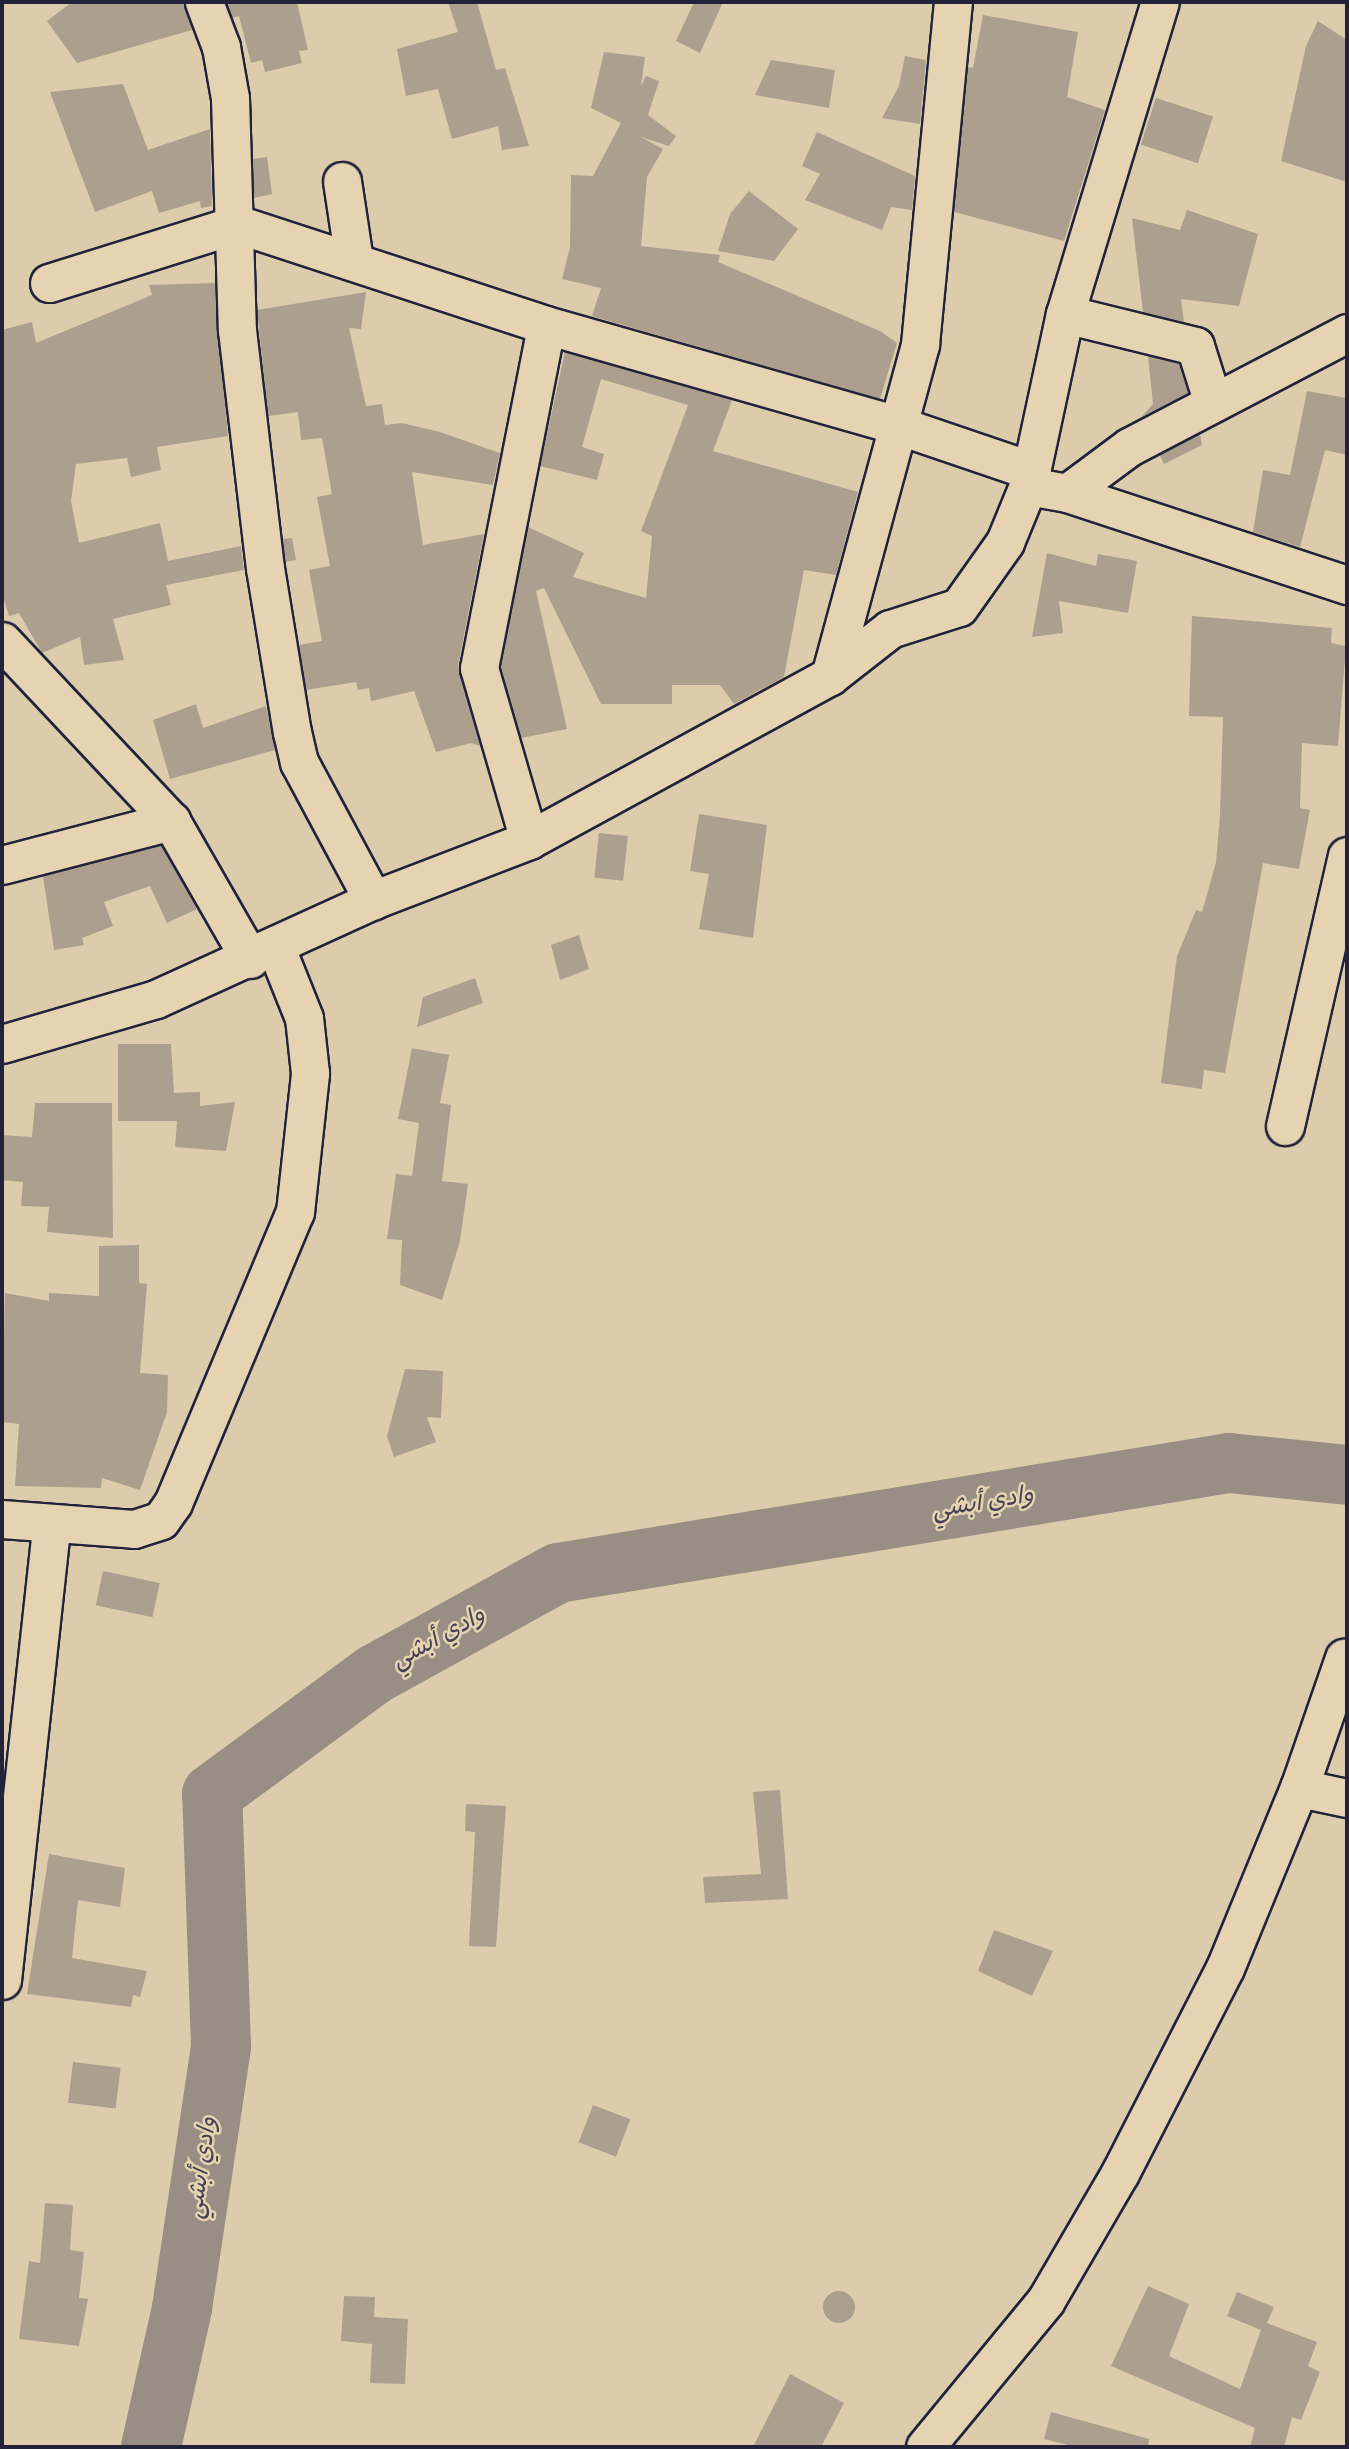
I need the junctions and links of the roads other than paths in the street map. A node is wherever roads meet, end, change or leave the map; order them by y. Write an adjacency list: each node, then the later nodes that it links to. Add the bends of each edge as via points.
1 (204, 2): 5 (street, via 221,47 230,98)
2 (953, 2): 12 (street, via 920,344)
3 (1160, 2): 8 (street)
4 (342, 180): 6 (street)
5 (237, 224): 6 (street); 7 (street); 22 (street, via 242,382 292,732 299,762)
6 (354, 260): 9 (street)
7 (49, 283)
8 (1065, 314): 11 (street, via 1195,346); 13 (street)
9 (546, 325): 12 (street); 19 (street, via 479,668)
10 (1347, 333): 11 (street)
11 (1212, 400): 14 (street, via 1129,447)
12 (900, 426): 13 (street); 17 (street)
13 (1030, 478): 14 (street); 17 (street, via 1004,542 959,607 890,629)
14 (1067, 493): 15 (street)
15 (1347, 585)
16 (2, 641): 18 (street)
17 (830, 676): 19 (street)
18 (171, 821): 21 (street); 23 (street)
19 (528, 839): 22 (street)
20 (1347, 856): 25 (street)
21 (2, 865)
22 (373, 900): 23 (street)
23 (263, 953): 24 (street, via 156,999); 27 (street, via 303,1018 310,1073 295,1212 258,1311 173,1503 161,1520 134,1529)
24 (2, 1044)
25 (1285, 1126)
26 (2, 1519): 27 (street)
27 (51, 1526): 31 (street)
28 (1344, 1658): 29 (street)
29 (1299, 1788): 30 (street); 32 (street, via 1225,1968 1120,2173 1046,2300)
30 (1347, 1797)
31 (2, 1980)
32 (925, 2447)

